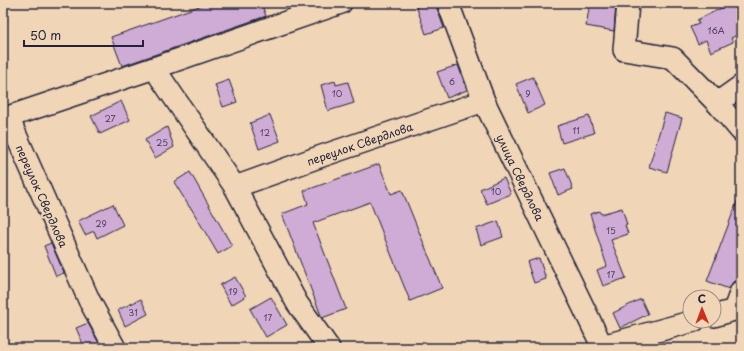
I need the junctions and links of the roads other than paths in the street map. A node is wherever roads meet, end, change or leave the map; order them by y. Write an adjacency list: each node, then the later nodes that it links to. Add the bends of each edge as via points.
1 (341, 3): 4 (street, переулок Свердлова)
2 (448, 3): 7 (street, улица Свердлова)
3 (628, 3): 8 (street, via 624,50 673,58)
4 (300, 10): 5 (street, переулок Свердлова)
5 (154, 68): 9 (street, переулок Свердлова); 11 (street)
6 (741, 86): 8 (street)
7 (484, 101): 11 (street, переулок Свердлова); 15 (street, улица Свердлова)
8 (717, 103): 10 (street)
9 (5, 119): 16 (street, переулок Свердлова, via 89,300)
10 (741, 131)
11 (236, 187): 17 (street, via 297,303)
12 (741, 291): 13 (street, via 734,310)
13 (722, 314)
14 (682, 324): 15 (street)
15 (602, 347)
16 (115, 348)
17 (329, 348)

